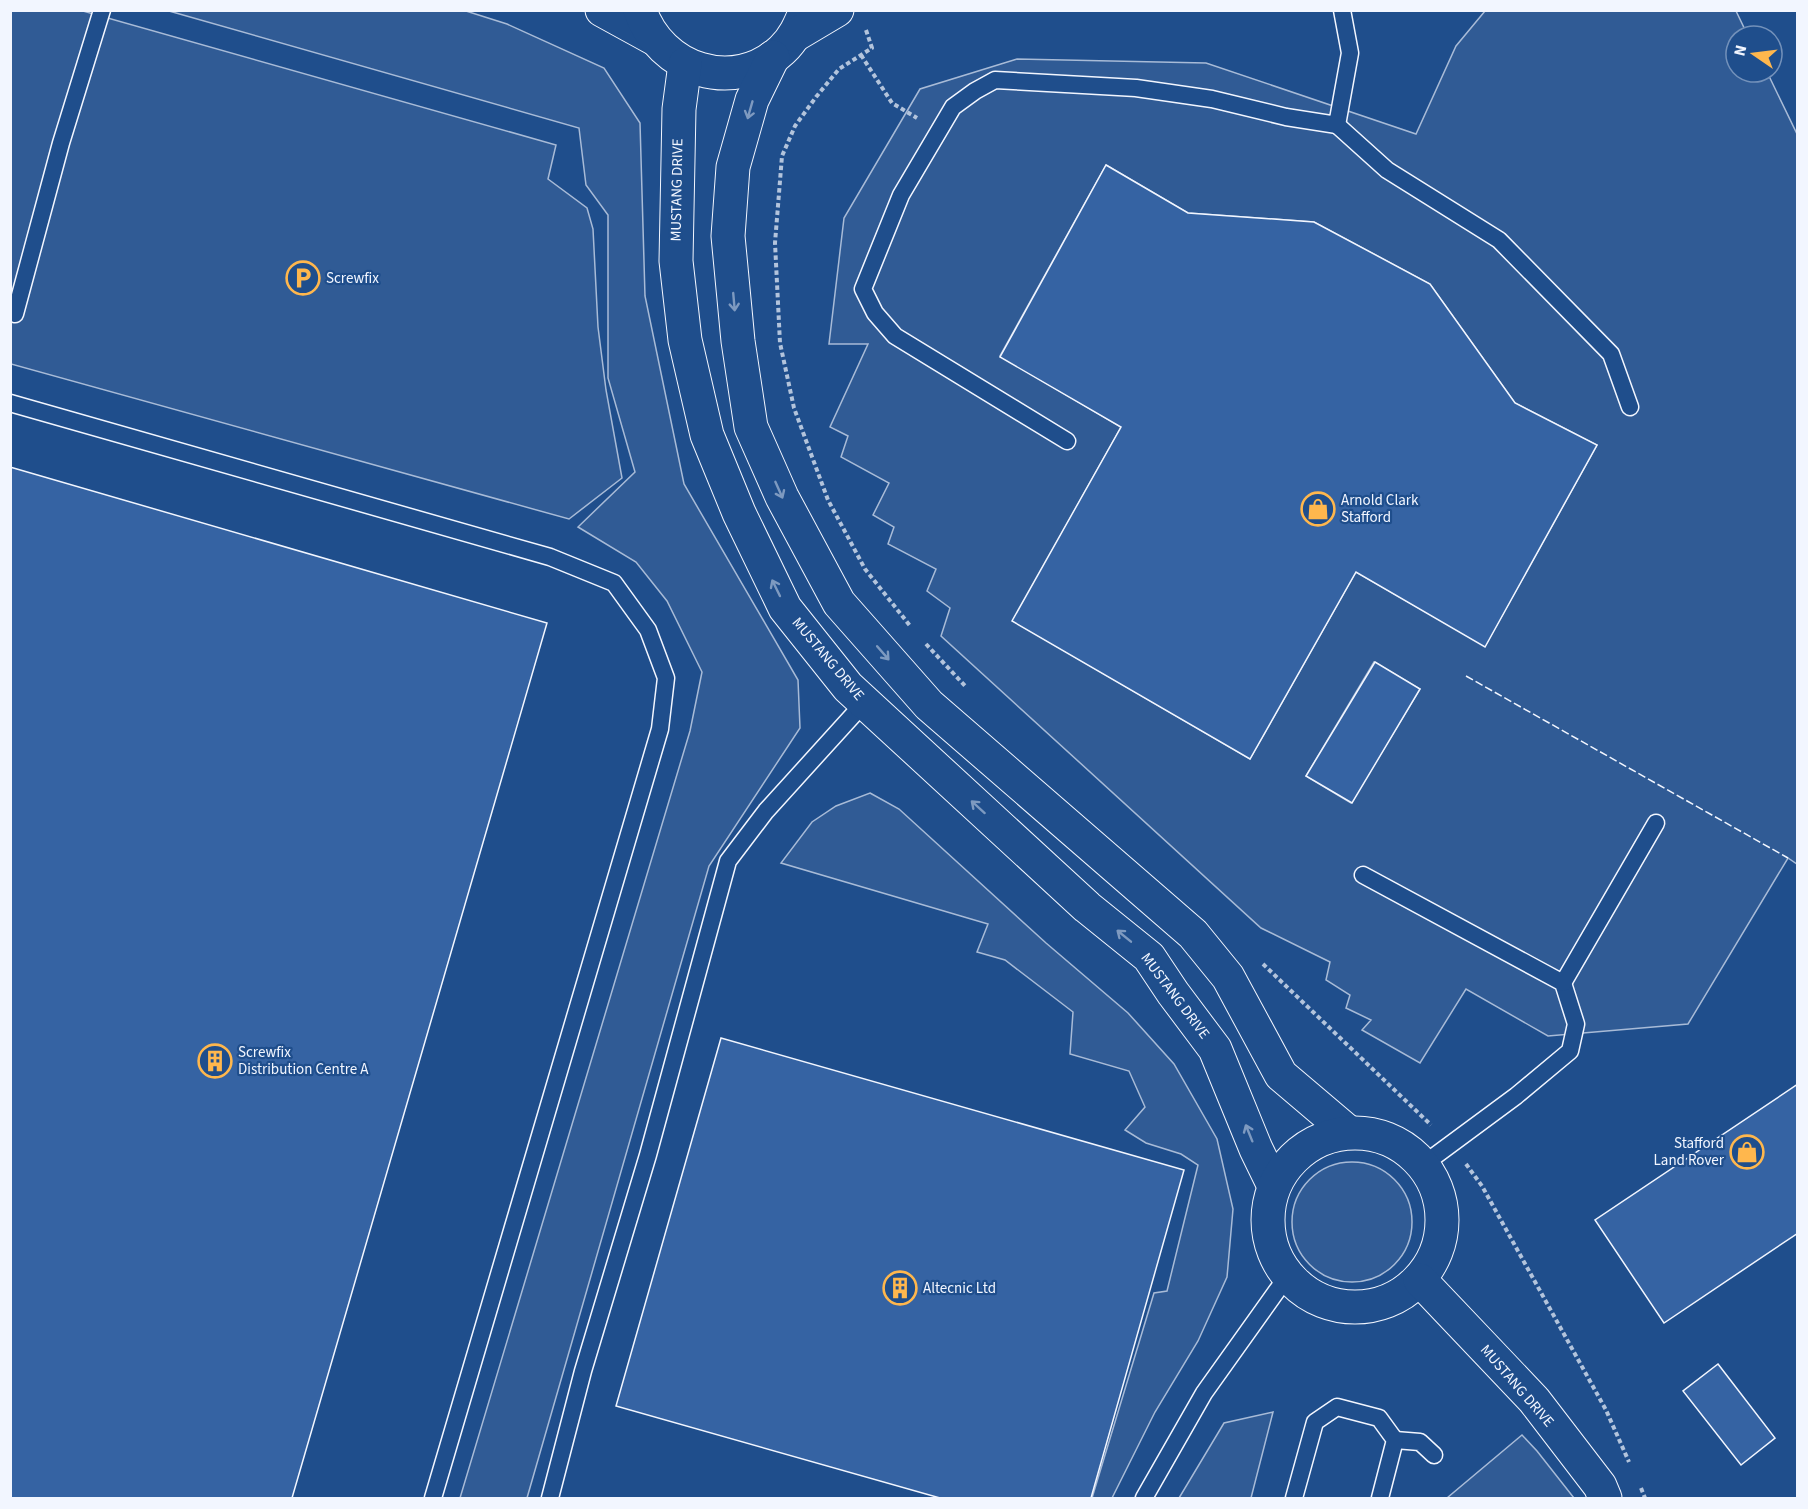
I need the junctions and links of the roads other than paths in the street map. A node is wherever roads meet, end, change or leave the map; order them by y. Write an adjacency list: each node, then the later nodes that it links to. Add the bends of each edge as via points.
1 (102, 10): 9 (lane)
2 (602, 10): 5 (street)
3 (837, 10): 6 (street)
4 (1342, 10): 8 (lane, via 1350,53)
5 (646, 24): 7 (street, via 669,54)
6 (791, 34): 7 (street, via 755,67 704,71); 17 (street, one-way to 17, via 752,100 733,167 728,236 751,427 787,507 839,603 928,705 1193,934 1228,977 1281,1076)
7 (685, 64): 13 (street, MUSTANG DRIVE, one-way to 7, via 785,608 707,435 685,340 676,261 679,109)
8 (1337, 125): 11 (lane, via 1387,170 1499,240 1611,354); 12 (lane, via 1136,88 1024,81 995,80 953,107 901,195 863,289 875,313 895,336)
9 (15, 314)
10 (10, 403): 24 (lane, via 549,557 614,583 648,630 666,678 660,729)
11 (1630, 407)
12 (1067, 441)
13 (864, 702): 19 (street, MUSTANG DRIVE, one-way to 13, via 1215,1049 1149,957 1088,907); 25 (lane, via 766,810 728,861)
14 (1656, 823): 16 (lane)
15 (1363, 875): 16 (lane)
16 (1563, 982): 18 (lane, via 1576,1024 1570,1051)
17 (1347, 1131): 18 (street, via 1381,1134); 19 (street, via 1315,1141 1293,1155)
18 (1424, 1164): 21 (street, via 1441,1197 1441,1241)
19 (1274, 1186): 20 (street, via 1268,1211 1271,1246)
20 (1286, 1278): 21 (street, via 1313,1297 1354,1308 1390,1301); 26 (lane, via 1204,1393)
21 (1420, 1280): 29 (street, MUSTANG DRIVE, via 1534,1400)
22 (1395, 1440): 23 (lane, via 1420,1442); 27 (lane, via 1379,1418 1337,1407 1315,1422); 28 (lane)
23 (1434, 1455)
24 (433, 1498)
25 (550, 1498)
26 (1144, 1498)
27 (1294, 1498)
28 (1380, 1498)
29 (1605, 1498)

